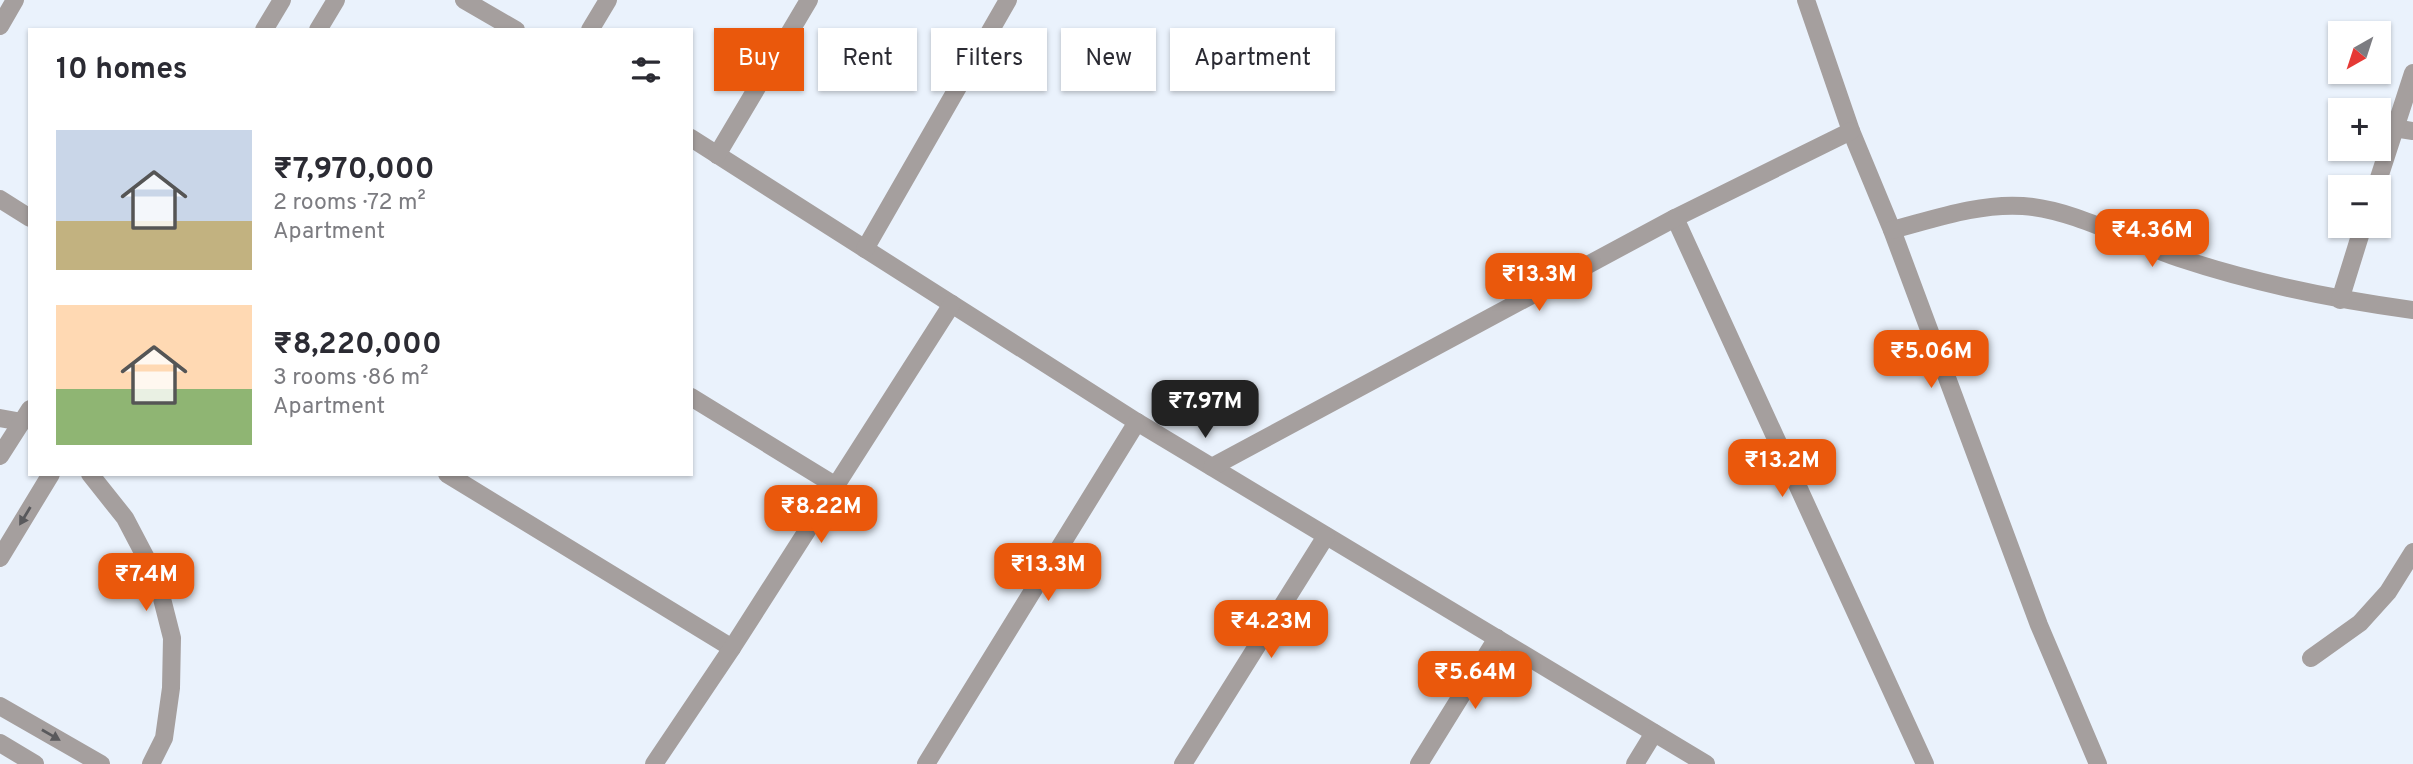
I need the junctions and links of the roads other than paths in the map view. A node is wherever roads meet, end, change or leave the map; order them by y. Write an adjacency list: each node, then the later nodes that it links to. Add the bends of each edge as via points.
1 (15, 0): 9 (street)
2 (282, 0): 10 (street)
3 (336, 0): 11 (street)
4 (464, 0): 12 (street)
5 (608, 0): 13 (street)
6 (809, 0): 19 (street)
7 (1009, 0): 26 (street)
8 (1807, 0): 16 (street)
9 (0, 26)
10 (265, 28)
11 (319, 28)
12 (513, 28)
13 (591, 28)
14 (2413, 73): 15 (street)
15 (2394, 128): 17 (street); 20 (street)
16 (1851, 131): 23 (street); 24 (street)
17 (2413, 131)
18 (693, 139): 19 (street)
19 (717, 155): 26 (street)
20 (2380, 175)
21 (0, 200): 22 (street)
22 (28, 217)
23 (1675, 218): 35 (street); 58 (street)
24 (1892, 230): 27 (street, via 1993,206 2025,206 2070,217 2179,258 2283,289); 59 (street, via 2039,625)
25 (2359, 238): 27 (street)
26 (865, 249): 28 (street)
27 (2340, 300): 29 (street)
28 (952, 304): 33 (street); 39 (street)
29 (2413, 310)
30 (693, 398): 39 (street)
31 (26, 416): 32 (street); 34 (street)
32 (0, 418)
33 (1137, 422): 35 (street); 53 (street)
34 (0, 456)
35 (1212, 467): 40 (street)
36 (50, 476): 42 (street, one-way to 42)
37 (92, 476): 51 (street, via 125,518 157,579 172,638 172,688 163,738)
38 (450, 476): 44 (street)
39 (835, 486): 44 (street)
40 (1326, 536): 43 (street); 54 (street)
41 (2413, 552): 45 (street, via 2388,592 2360,623)
42 (0, 558)
43 (1497, 638): 47 (street); 55 (street)
44 (732, 648): 52 (street)
45 (2311, 658)
46 (0, 706): 50 (street, one-way to 50)
47 (1654, 733): 56 (street); 57 (street)
48 (0, 743): 49 (street)
49 (35, 764)
50 (102, 764)
51 (151, 764)
52 (654, 764)
53 (926, 764)
54 (1183, 764)
55 (1419, 764)
56 (1635, 764)
57 (1706, 764)
58 (1925, 764)
59 (2098, 764)

